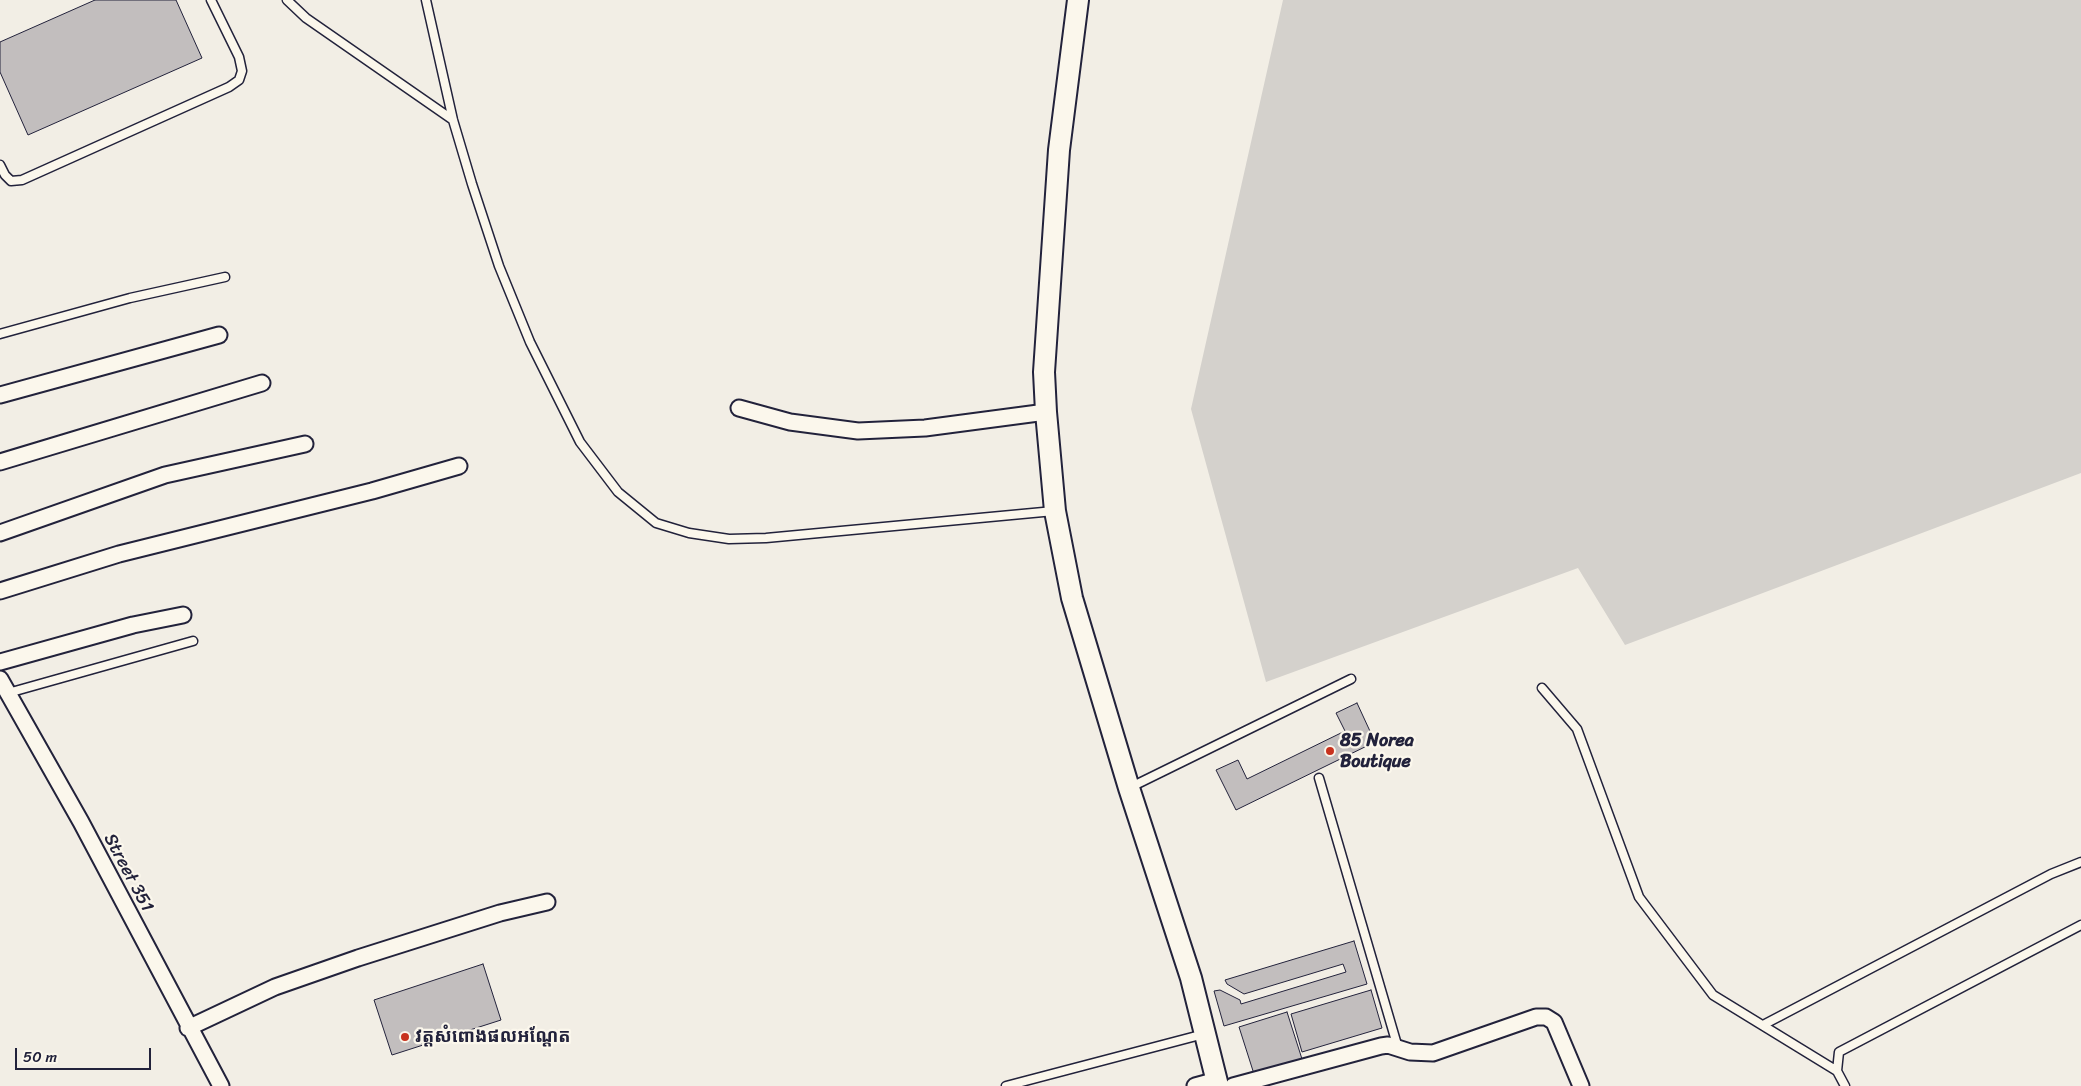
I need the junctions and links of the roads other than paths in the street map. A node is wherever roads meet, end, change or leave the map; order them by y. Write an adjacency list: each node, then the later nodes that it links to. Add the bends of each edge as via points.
1 (211, 0): 6 (lane, via 239,57 242,71 239,80 22,180 11,181)
2 (287, 0): 5 (lane, via 306,18)
3 (426, 0): 5 (lane)
4 (1078, 0): 13 (street, via 1059,150 1044,372)
5 (453, 120): 17 (lane, via 499,266 560,405 580,442 618,492 656,523 689,533 729,539 766,538)
6 (0, 165)
7 (225, 277): 8 (lane, via 130,298)
8 (0, 334)
9 (219, 335): 11 (street)
10 (262, 383): 15 (street)
11 (0, 395)
12 (739, 408): 13 (street, via 790,422 858,431 925,428)
13 (1046, 412): 17 (street)
14 (305, 444): 18 (street, via 165,475)
15 (0, 462)
16 (459, 466): 19 (street, via 118,554)
17 (1055, 511): 28 (street, via 1072,598)
18 (0, 533)
19 (0, 591)
20 (183, 615): 22 (street)
21 (193, 641): 26 (lane)
22 (0, 662)
23 (0, 679): 26 (street, Street 351)
24 (1350, 679): 28 (lane)
25 (1542, 688): 32 (lane, via 1577,729 1639,897 1713,995)
26 (8, 693): 33 (street, Street 351)
27 (1319, 778): 35 (lane)
28 (1129, 788): 34 (street)
29 (2081, 862): 32 (lane, via 2051,874)
30 (547, 902): 33 (street, via 500,913 275,987)
31 (2081, 925): 36 (lane, via 1839,1052)
32 (1763, 1026): 36 (lane)
33 (188, 1028): 38 (street, Street 351)
34 (1206, 1033): 37 (street); 39 (lane)
35 (1398, 1048): 37 (street, via 1381,1046); 41 (street, via 1433,1053 1536,1017 1546,1017 1554,1022)
36 (1837, 1070): 42 (lane)
37 (1223, 1084): 40 (street)
38 (221, 1086)
39 (1006, 1086)
40 (1195, 1086)
41 (1581, 1086)
42 (1845, 1086)

